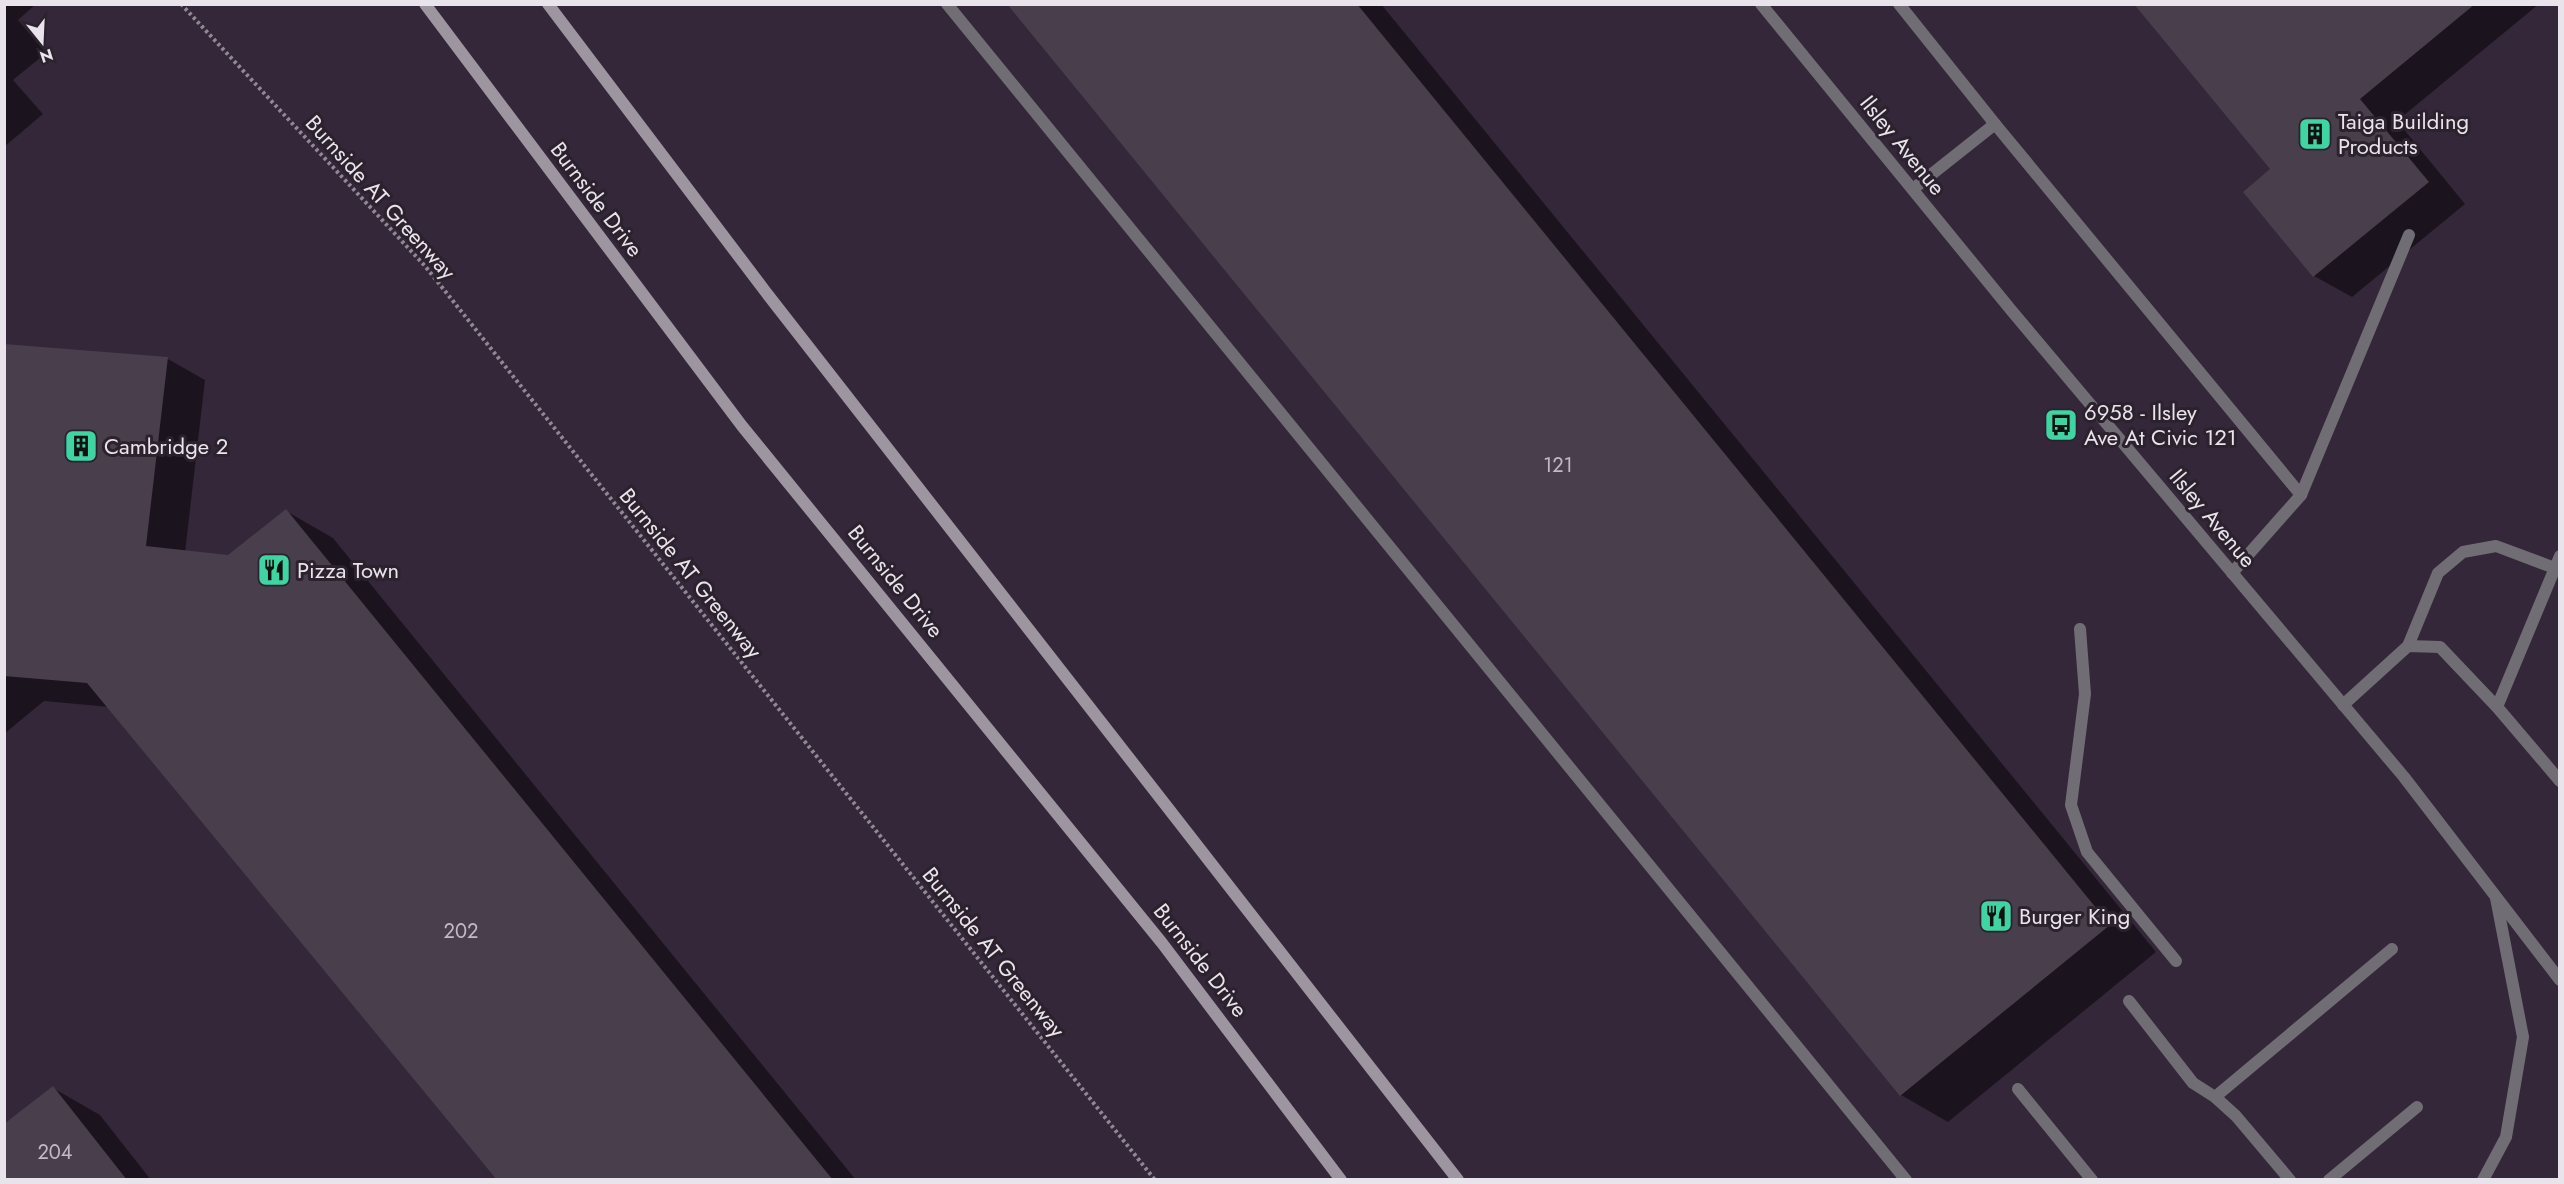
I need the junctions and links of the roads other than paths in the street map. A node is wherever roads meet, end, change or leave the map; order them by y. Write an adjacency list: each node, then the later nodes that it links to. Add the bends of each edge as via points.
1 (425, 4): 25 (main road, Burnside Drive, via 742,426 1162,943)
2 (548, 4): 26 (main road, via 765,291)
3 (947, 4): 27 (street)
4 (1761, 4): 7 (street, Ilsley Avenue)
5 (1899, 4): 6 (street)
6 (1995, 124): 7 (street); 9 (street)
7 (1913, 189): 11 (street, Ilsley Avenue)
8 (2409, 235): 9 (street)
9 (2301, 495): 11 (street)
10 (2558, 565): 13 (street, via 2496,546 2463,552 2438,573); 15 (street)
11 (2232, 573): 14 (street, Ilsley Avenue)
12 (2080, 629): 19 (street, via 2085,694 2071,805 2087,852)
13 (2408, 646): 14 (street); 15 (street, via 2440,648)
14 (2343, 705): 17 (street, Ilsley Avenue)
15 (2497, 706): 16 (street)
16 (2559, 781)
17 (2495, 893): 20 (street, Ilsley Avenue); 31 (street, via 2523,1037 2506,1137)
18 (2392, 949): 23 (street)
19 (2176, 962)
20 (2559, 980)
21 (2129, 1000): 23 (street, via 2193,1083)
22 (2018, 1089): 28 (street)
23 (2214, 1097): 29 (street, via 2236,1116)
24 (2417, 1107): 30 (street)
25 (1341, 1179)
26 (1458, 1179)
27 (1906, 1179)
28 (2092, 1179)
29 (2290, 1179)
30 (2330, 1179)
31 (2483, 1179)

